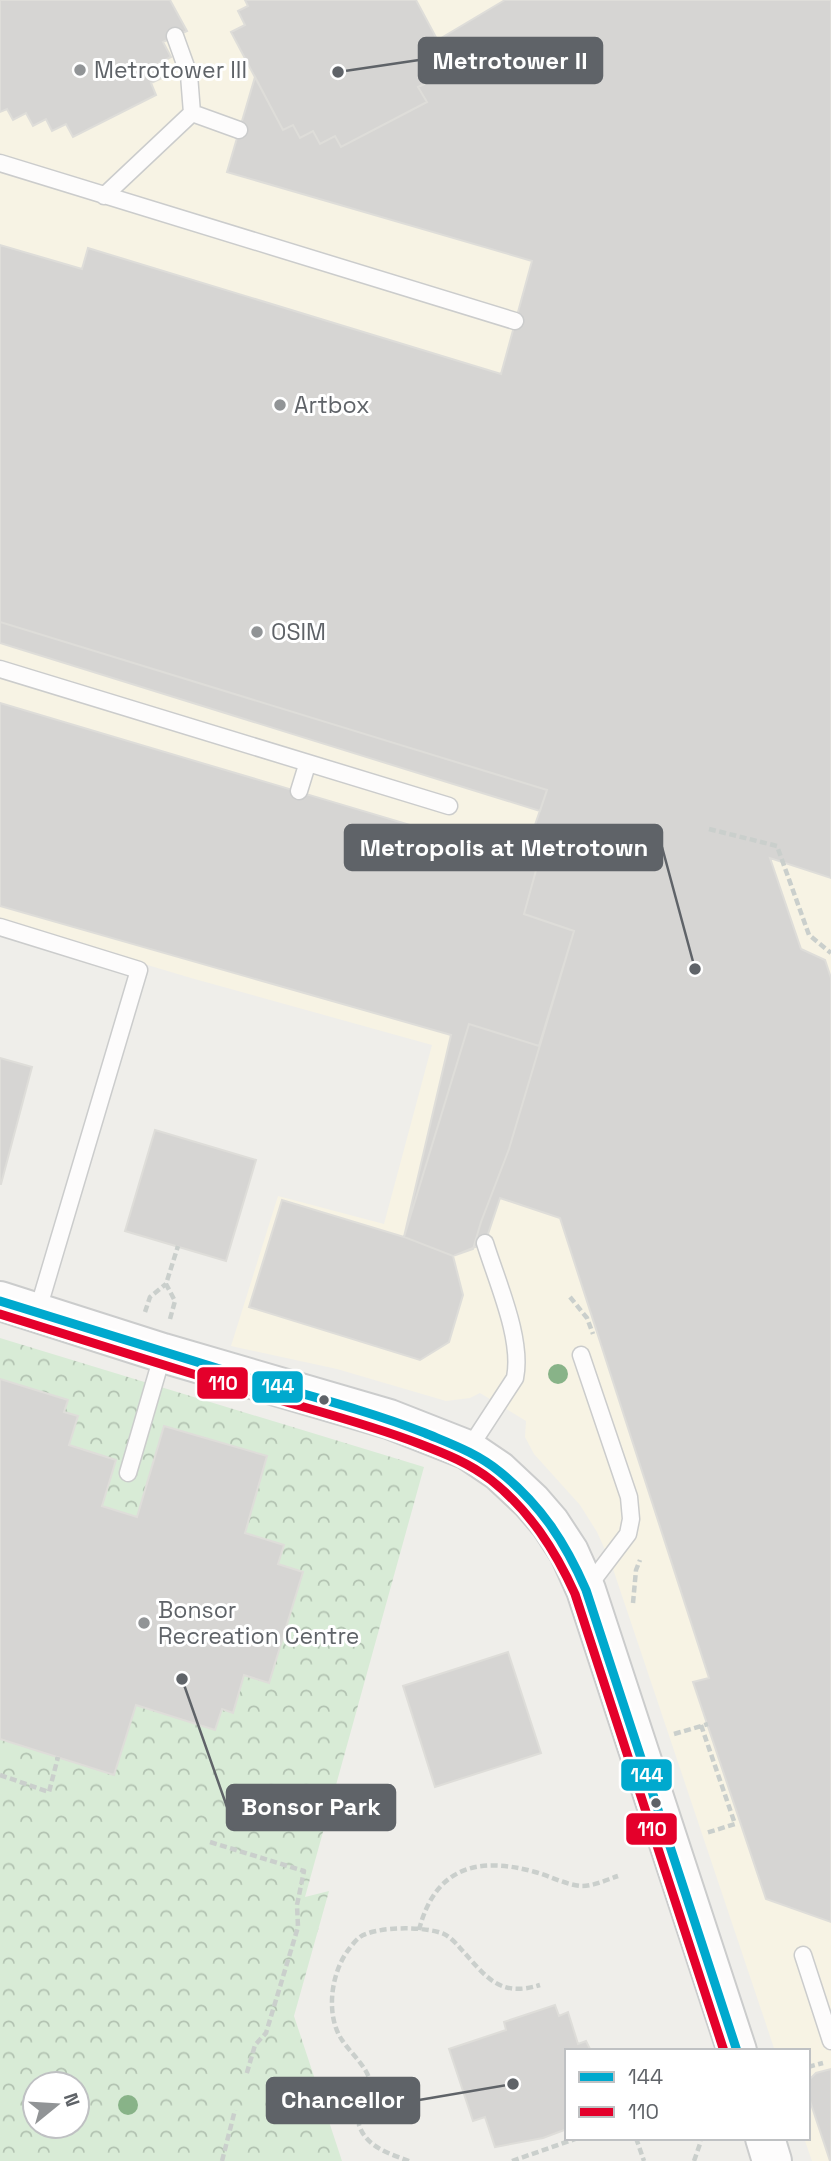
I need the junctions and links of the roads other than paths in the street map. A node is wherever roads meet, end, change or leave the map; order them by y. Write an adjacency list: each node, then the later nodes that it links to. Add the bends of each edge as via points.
1 (175, 36): 2 (lane, via 189,75)
2 (192, 113): 3 (lane); 5 (lane)
3 (239, 130)
4 (0, 163): 5 (lane)
5 (104, 196): 6 (lane)
6 (515, 321)
7 (0, 669): 8 (lane)
8 (307, 765): 9 (lane); 10 (lane)
9 (299, 791)
10 (449, 806)
11 (0, 927): 14 (lane, via 139,970)
12 (485, 1243): 17 (lane, via 517,1345 517,1365 514,1378)
13 (0, 1301): 14 (street)
14 (37, 1313): 15 (street)
15 (166, 1336): 17 (street); 18 (lane)
16 (581, 1355): 19 (lane, via 629,1497 631,1519 628,1534)
17 (468, 1450): 19 (street, via 499,1471 538,1508 569,1552)
18 (128, 1473)
19 (586, 1590): 22 (street)
20 (803, 1955): 21 (lane)
21 (831, 2041)
22 (736, 2049)
23 (766, 2140): 24 (street)
24 (772, 2161)

